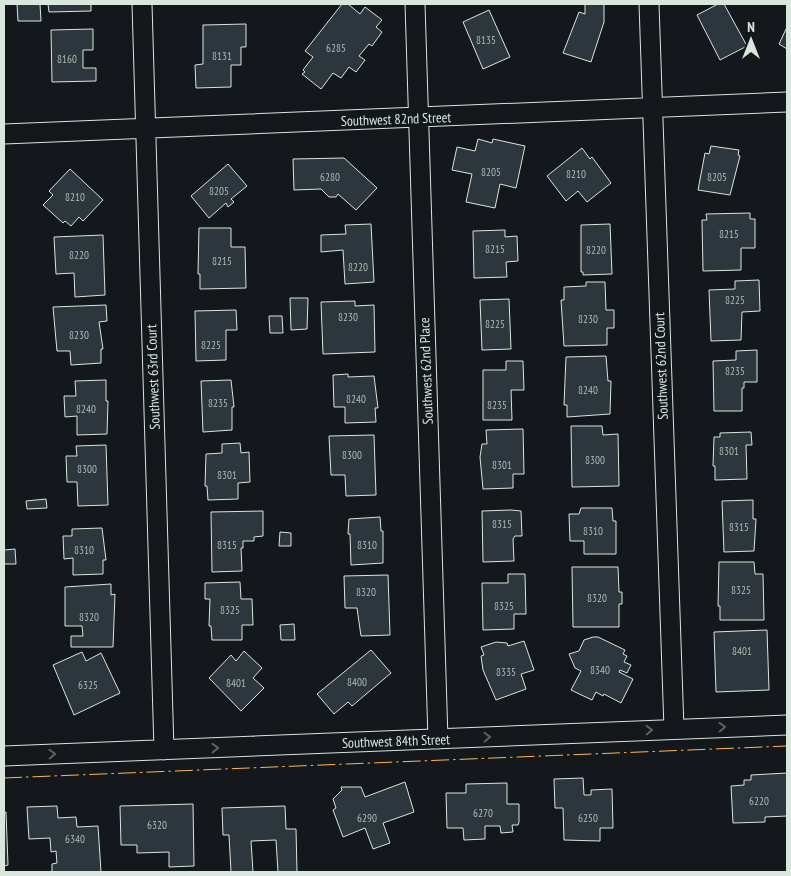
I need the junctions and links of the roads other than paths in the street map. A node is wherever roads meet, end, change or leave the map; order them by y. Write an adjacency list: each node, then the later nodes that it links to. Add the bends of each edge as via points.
1 (142, 4): 7 (street, Southwest 63rd Court)
2 (415, 4): 6 (street, Southwest 62nd Place)
3 (649, 4): 5 (street, Southwest 62nd Court)
4 (787, 102): 5 (street, Southwest 82nd Street)
5 (652, 107): 6 (street, Southwest 82nd Street); 10 (street, Southwest 62nd Court)
6 (418, 118): 7 (street, Southwest 82nd Street); 11 (street, Southwest 62nd Place)
7 (145, 129): 8 (street, Southwest 82nd Street); 12 (street, Southwest 63rd Court)
8 (4, 134)
9 (787, 725): 10 (street, Southwest 84th Street, one-way to 9)
10 (674, 729): 11 (street, Southwest 84th Street, one-way to 10)
11 (438, 739): 12 (street, Southwest 84th Street, one-way to 11)
12 (164, 750): 13 (street, Southwest 84th Street, one-way to 12)
13 (4, 756)

